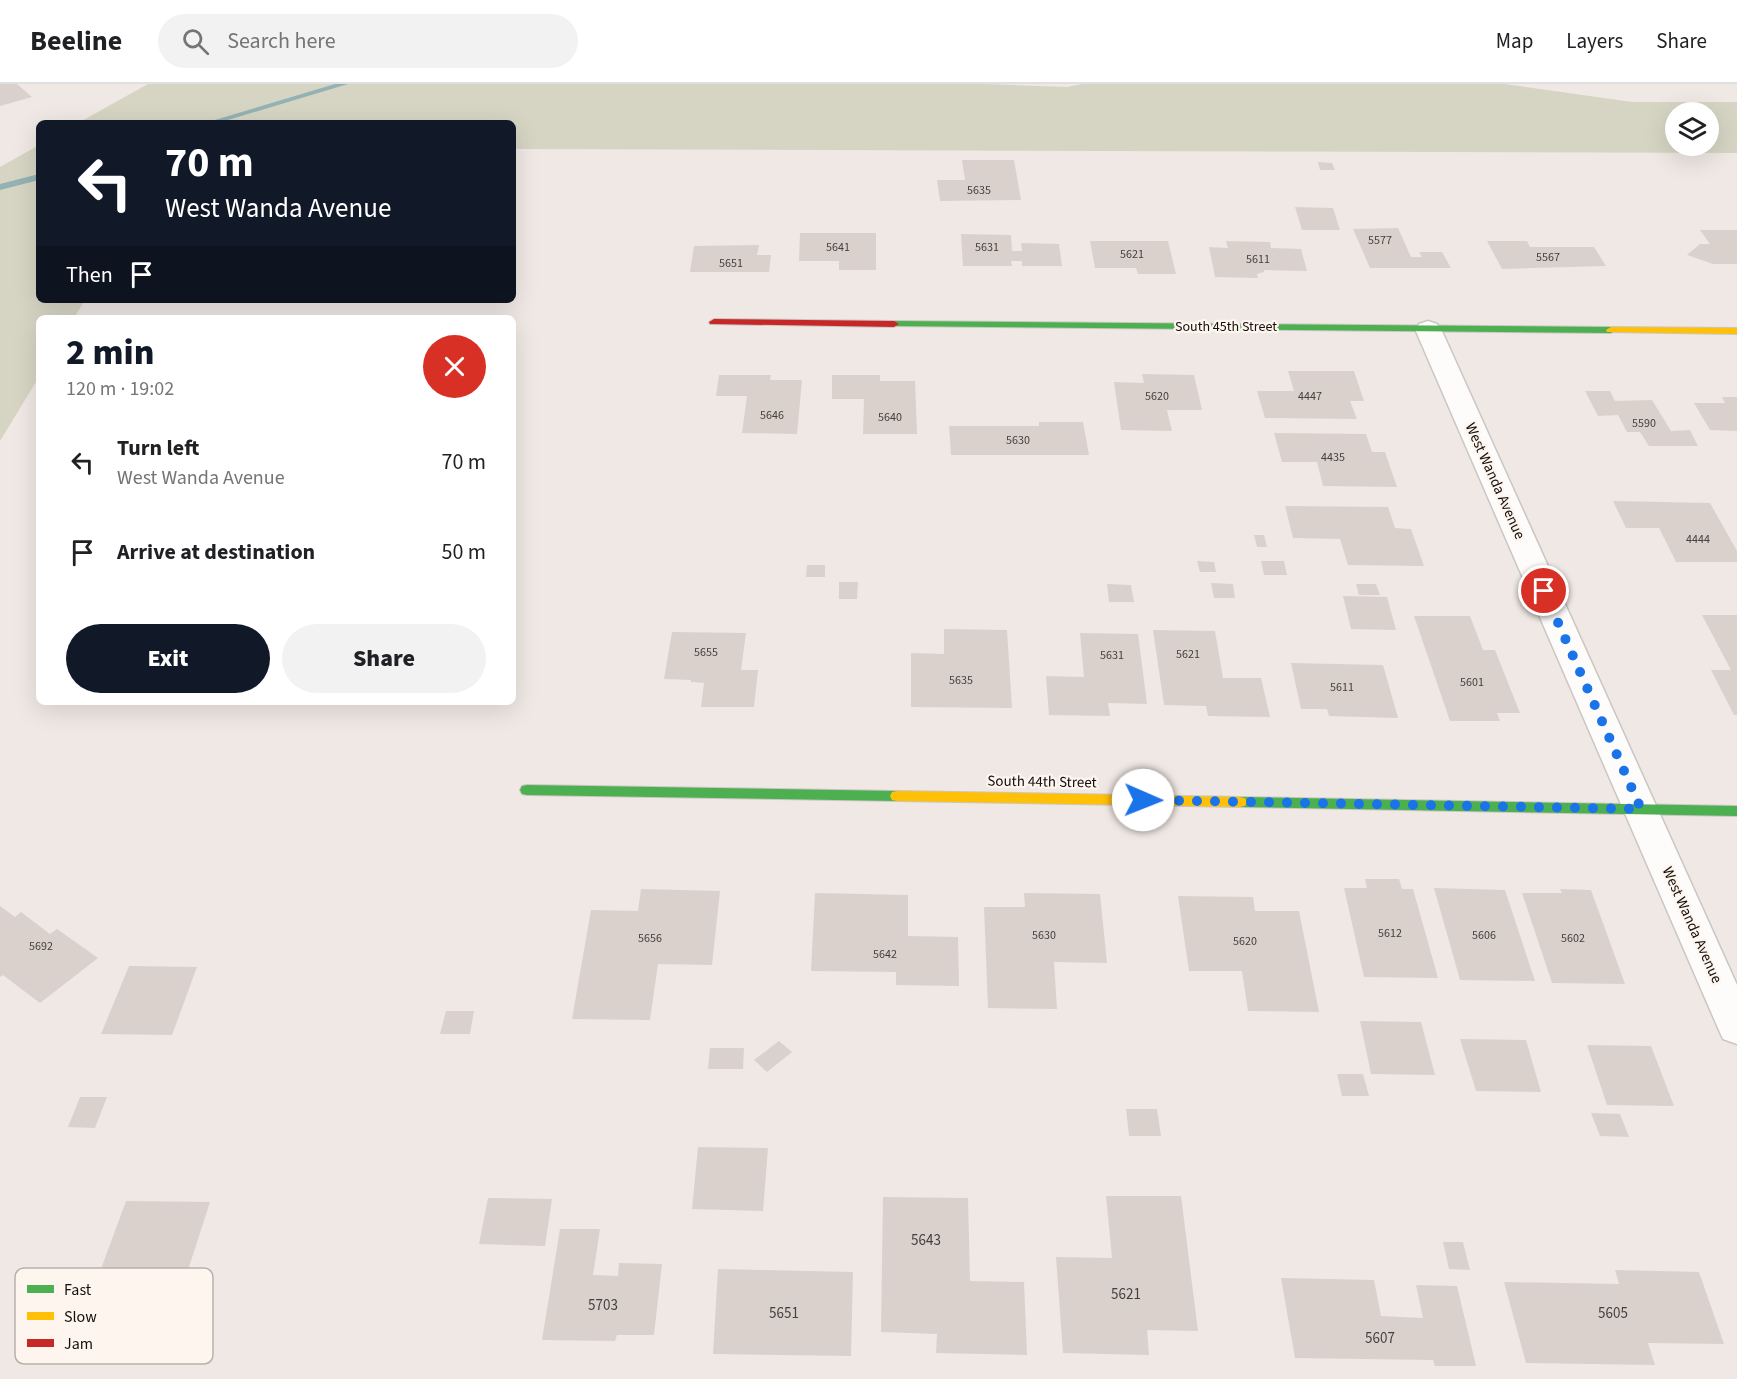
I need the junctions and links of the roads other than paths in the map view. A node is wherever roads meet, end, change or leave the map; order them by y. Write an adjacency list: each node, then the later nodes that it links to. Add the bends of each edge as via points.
1 (714, 322): 2 (street, South 45th Street)
2 (1428, 329): 3 (street, South 45th Street); 5 (street, West Wanda Avenue)
3 (1737, 331)
4 (527, 790): 5 (street, South 44th Street)
5 (1641, 809): 6 (street, South 44th Street); 7 (street, West Wanda Avenue)
6 (1737, 811)
7 (1737, 1028)

